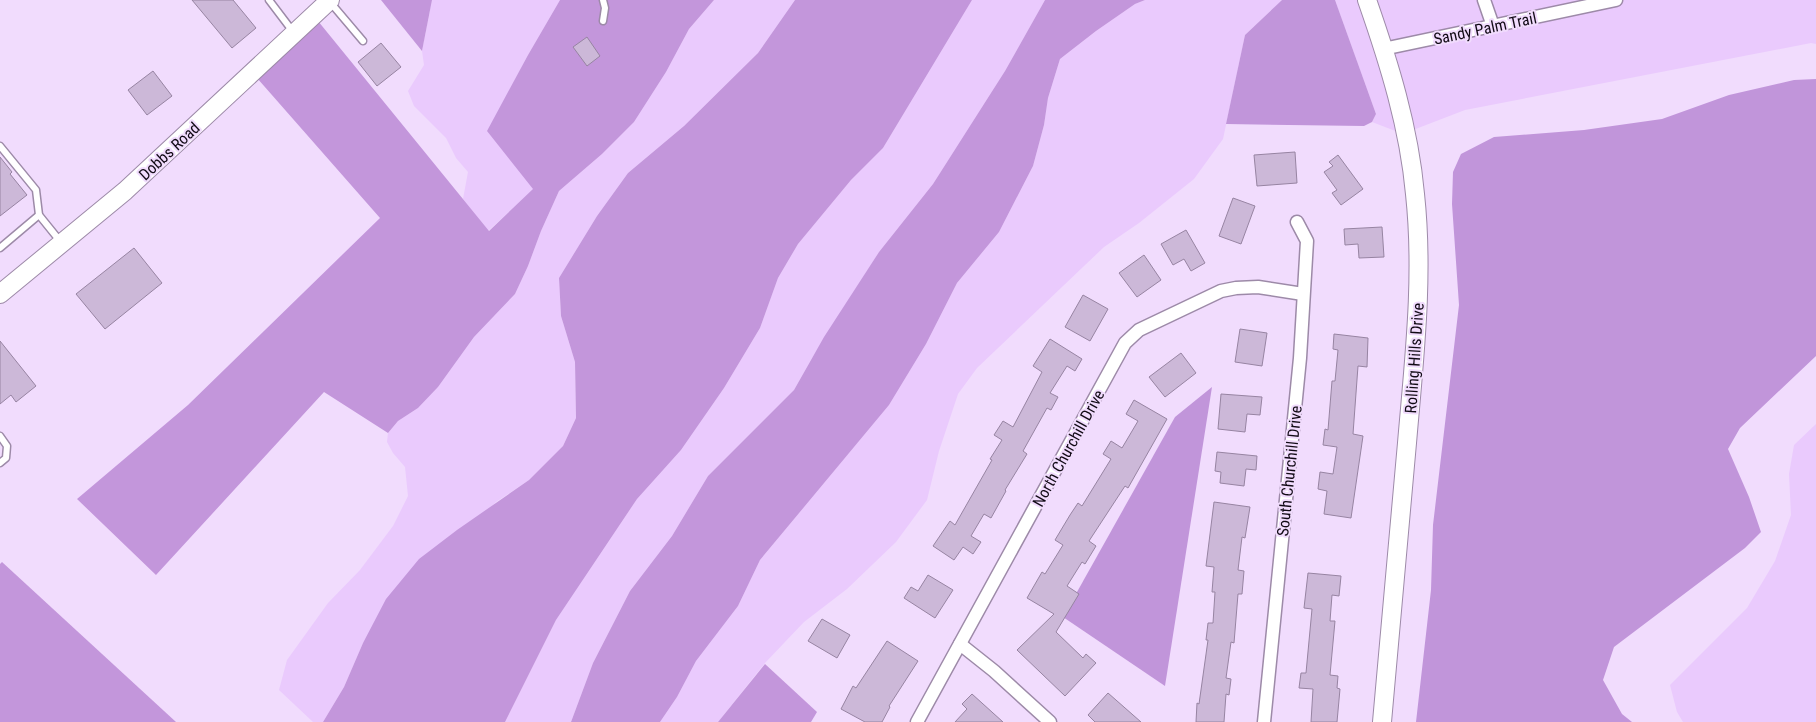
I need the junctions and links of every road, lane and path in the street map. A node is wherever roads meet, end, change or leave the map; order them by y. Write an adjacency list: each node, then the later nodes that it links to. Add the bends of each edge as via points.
1 (269, 0): 9 (lane)
2 (330, 0): 9 (street, Dobbs Road); 10 (lane)
3 (603, 0): 7 (lane)
4 (1367, 0): 11 (street, Rolling Hills Drive)
5 (1484, 0): 8 (street)
6 (1616, 0): 8 (street, Sandy Palm Trail)
7 (603, 21)
8 (1493, 26): 11 (street, Sandy Palm Trail)
9 (295, 34): 15 (street, Dobbs Road, via 125,191)
10 (363, 41)
11 (1383, 49): 25 (street, Rolling Hills Drive, via 1409,148 1420,273)
12 (0, 146): 13 (lane, via 36,190)
13 (39, 215): 15 (lane); 16 (lane)
14 (1297, 222): 18 (street, South Churchill Drive, via 1307,241)
15 (62, 244): 17 (street, Dobbs Road)
16 (0, 248)
17 (0, 294)
18 (1303, 294): 21 (street, North Churchill Drive, via 1258,287 1221,292 1139,330 1125,343); 24 (street, South Churchill Drive, via 1300,358)
19 (0, 436): 20 (lane, via 7,446 6,458)
20 (0, 463)
21 (960, 644): 22 (street, North Churchill Drive); 23 (street)
22 (917, 722)
23 (1050, 722)
24 (1264, 722)
25 (1382, 722)

